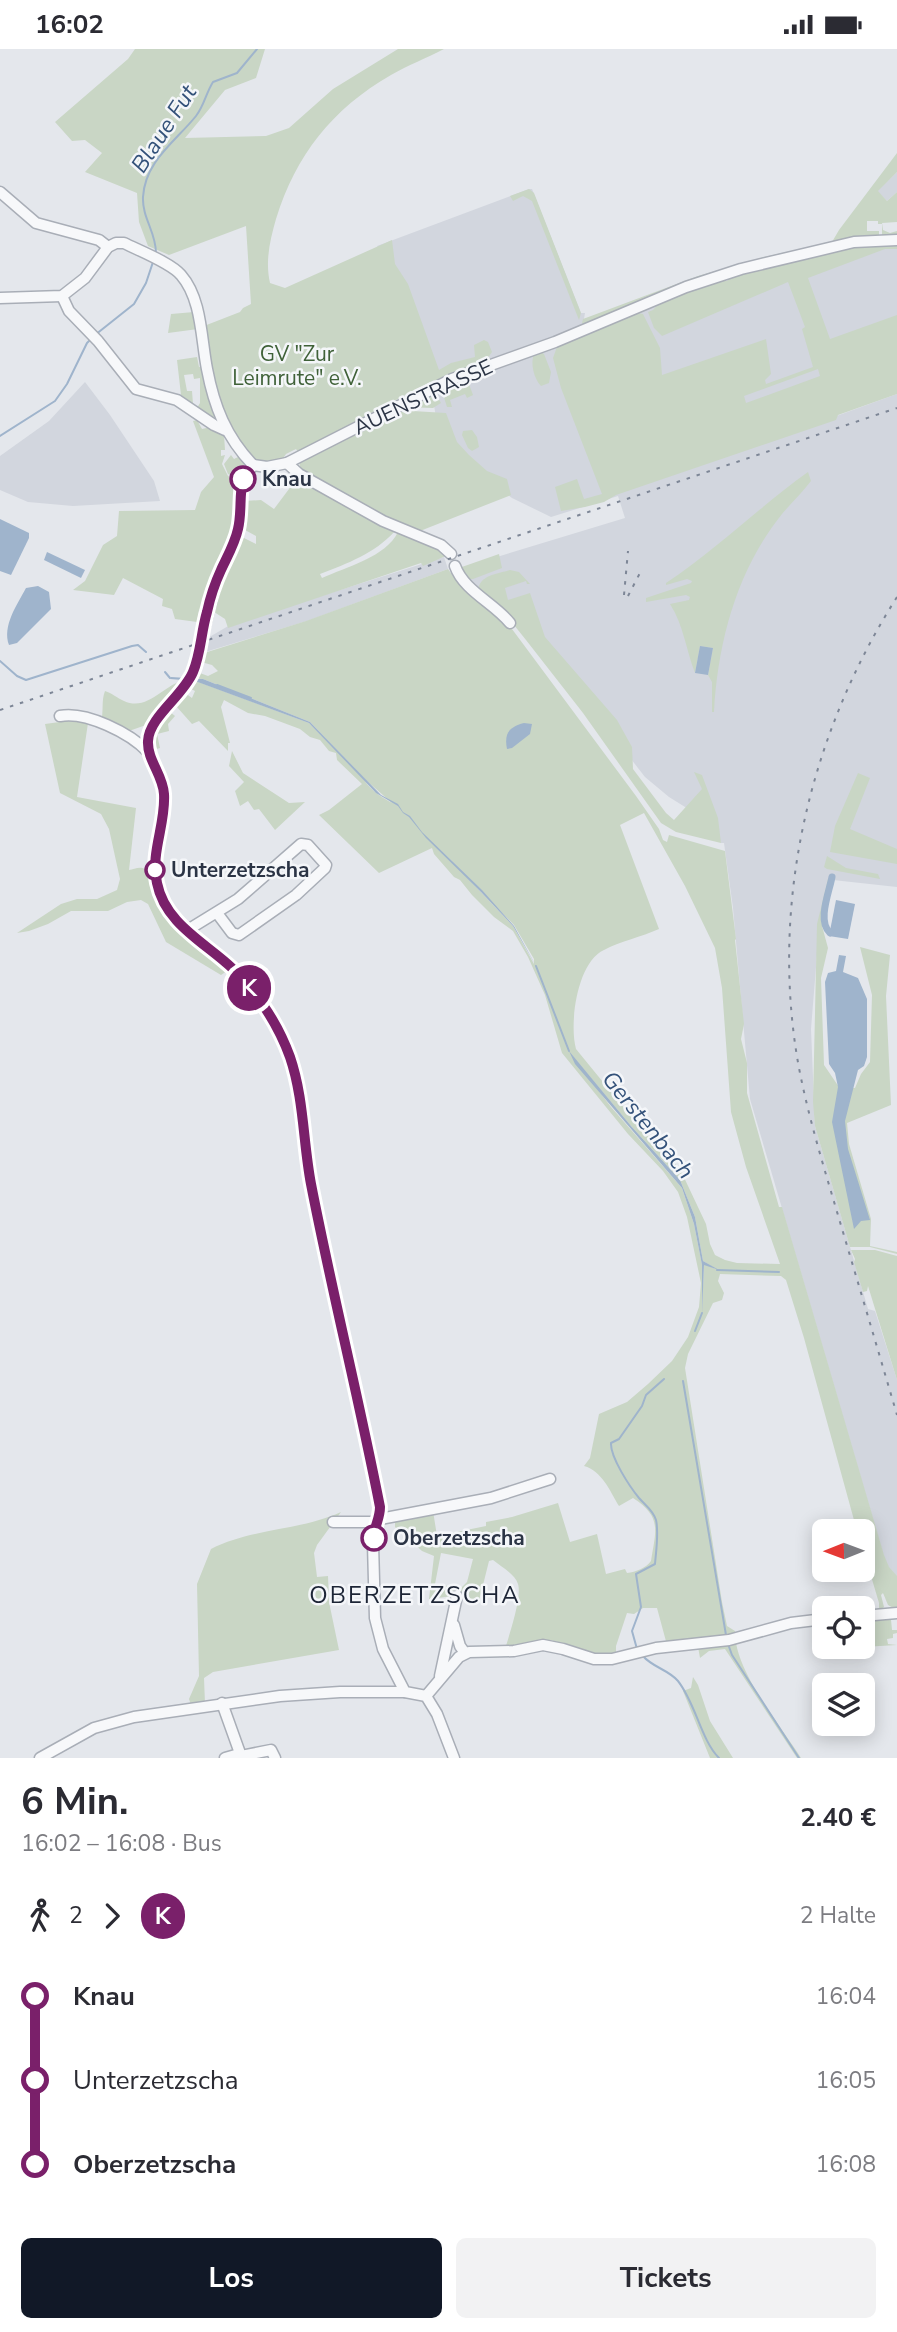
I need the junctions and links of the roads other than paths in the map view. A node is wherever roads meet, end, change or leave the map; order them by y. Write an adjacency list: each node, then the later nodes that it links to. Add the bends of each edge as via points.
1 (0, 192): 3 (street, via 36,223 99,240)
2 (897, 240): 7 (street, AUENSTRASSE, via 854,242 686,286 555,342 462,375)
3 (108, 247): 4 (street, via 85,278); 6 (street, via 124,243 183,277 195,302 208,377)
4 (62, 296): 5 (street); 6 (street, via 69,311 136,389 177,400)
5 (0, 298)
6 (225, 430): 8 (street)
7 (287, 463): 8 (street, AUENSTRASSE); 9 (street, via 383,521 441,545)
8 (253, 465): 12 (street, via 242,482 238,533 216,583)
9 (451, 554)
10 (455, 566): 11 (street, via 463,580)
11 (510, 624)
12 (202, 636)
13 (198, 658): 15 (street, via 187,684)
14 (61, 716): 16 (street, via 81,716)
15 (151, 727): 16 (street); 17 (street)
16 (125, 736): 17 (street)
17 (149, 752): 19 (street, via 164,795 157,884)
18 (217, 913): 18 (street, via 302,844 326,865 296,895 239,935 232,933); 19 (street)
19 (186, 931): 21 (street, via 232,969 274,1021 292,1061 311,1181 366,1436)
20 (550, 1479): 21 (street, via 491,1498)
21 (379, 1520): 22 (street); 30 (street, via 374,1530 372,1574 378,1636)
22 (332, 1521)
23 (457, 1596): 26 (street)
24 (897, 1613): 25 (street)
25 (875, 1615)
26 (453, 1618): 28 (street); 29 (street)
27 (812, 1620): 28 (street, via 612,1659 594,1659 543,1644 514,1651)
28 (465, 1653): 29 (street)
29 (438, 1680): 31 (street)
30 (405, 1692): 31 (street); 32 (street, via 328,1693)
31 (426, 1696): 37 (street, via 438,1714)
32 (222, 1703): 33 (street); 34 (street, via 93,1728)
33 (239, 1754): 35 (street); 36 (street, via 244,1757 271,1750)
34 (40, 1758)
35 (225, 1758)
36 (275, 1758)
37 (454, 1758)

